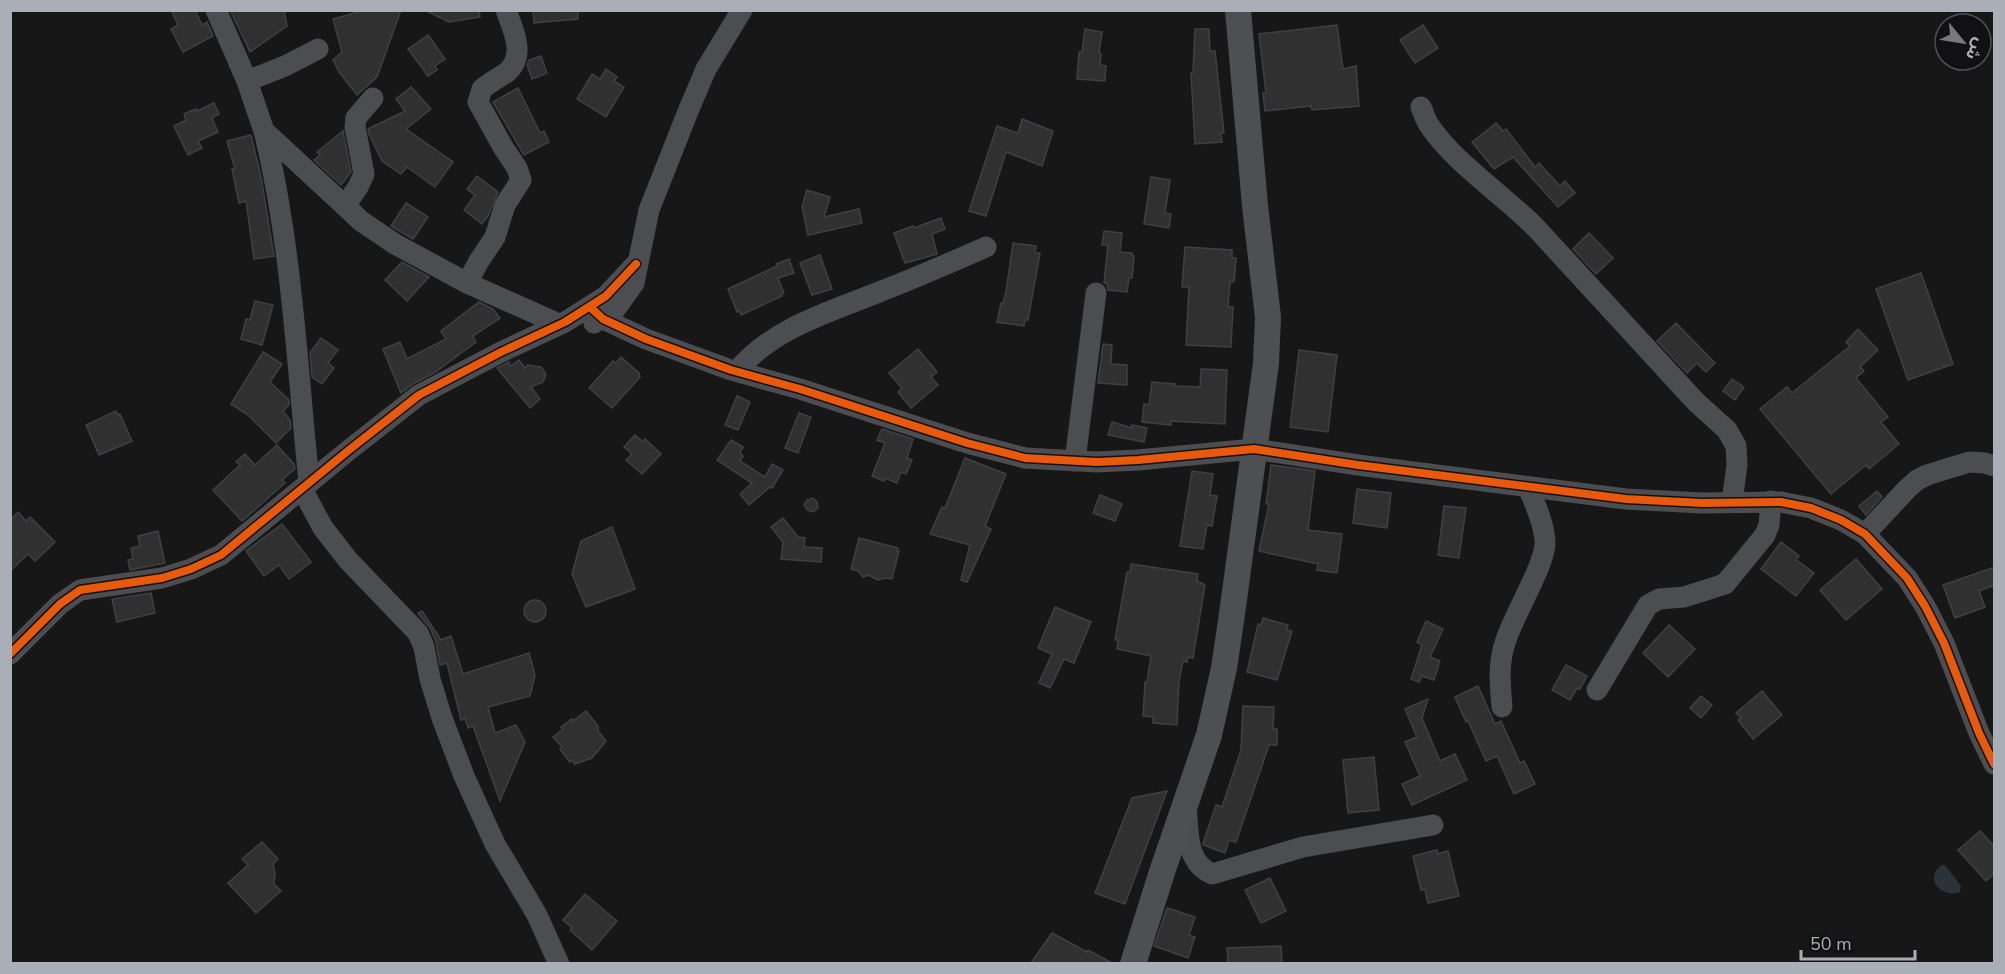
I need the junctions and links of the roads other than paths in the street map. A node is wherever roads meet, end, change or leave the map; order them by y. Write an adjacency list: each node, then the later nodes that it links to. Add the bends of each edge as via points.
1 (216, 10): 6 (street)
2 (506, 10): 12 (street, via 517,42 517,57 508,71 482,89 478,102 521,180 505,205 495,237)
3 (742, 10): 14 (street, via 706,69 688,109 649,210 634,283 616,308)
4 (1238, 10): 17 (main road, via 1268,317)
5 (318, 49): 6 (street)
6 (247, 81): 9 (street)
7 (373, 98): 10 (street, via 356,117 364,174)
8 (1420, 107): 23 (street, via 1430,128 1468,168 1515,206 1696,402 1727,430 1736,446)
9 (264, 130): 10 (street); 20 (street, via 283,225)
10 (345, 206): 12 (street, via 394,244)
11 (986, 247): 16 (street, via 768,341)
12 (467, 283): 15 (street)
13 (1096, 293): 18 (street)
14 (596, 313): 15 (street, via 586,325); 16 (street, via 656,343)
15 (562, 323): 20 (street, via 419,395)
16 (737, 371): 18 (street, via 967,443 1025,458)
17 (1254, 449): 18 (street, via 1138,460); 21 (street); 30 (main road, via 1224,668 1209,735)
18 (1075, 461)
19 (1995, 466): 24 (street, via 1968,462 1927,474)
20 (305, 486): 25 (street, via 221,555 191,569 74,593); 32 (street, via 323,528 418,633 442,718 464,776 495,844 537,915)
21 (1528, 487): 23 (street, via 1665,502); 27 (street, via 1545,542 1538,568 1504,643 1500,669)
22 (1771, 501): 23 (street); 24 (street, via 1811,508); 26 (street, via 1765,535 1725,584 1648,605)
23 (1732, 502)
24 (1864, 534): 28 (street, via 1906,578 1925,606)
25 (10, 654)
26 (1597, 690)
27 (1502, 707)
28 (1987, 731): 29 (street)
29 (1995, 764)
30 (1186, 806): 31 (street, via 1195,862 1212,874 1303,847); 33 (main road)
31 (1433, 825)
32 (559, 963)
33 (1133, 963)

